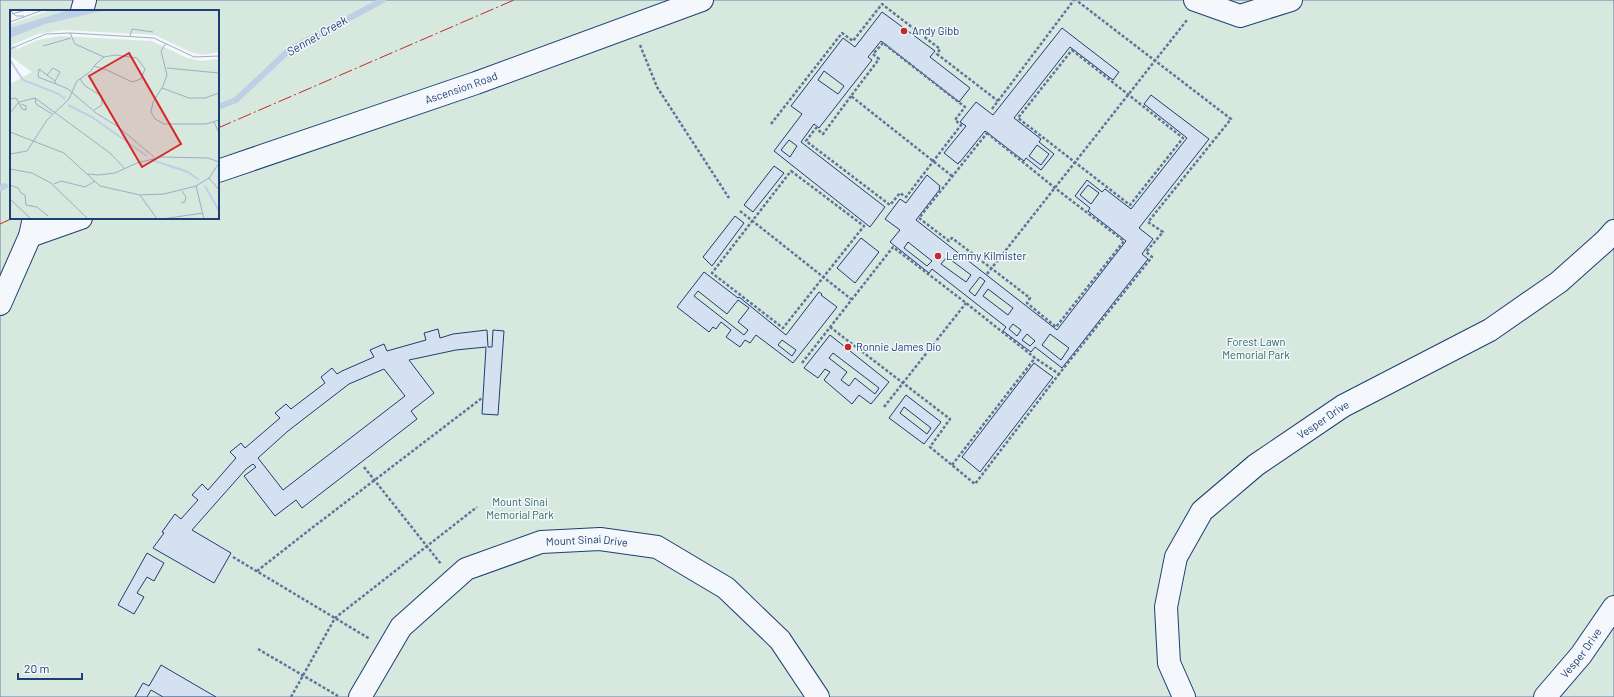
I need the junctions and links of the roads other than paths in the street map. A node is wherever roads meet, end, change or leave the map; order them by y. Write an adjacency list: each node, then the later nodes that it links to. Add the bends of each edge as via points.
1 (85, 0): 5 (lane)
2 (702, 0): 6 (lane, Ascension Road, via 476,83)
3 (1291, 0): 4 (lane, via 1240,16)
4 (1198, 1)
5 (82, 10)
6 (219, 171)
7 (76, 219): 8 (lane)
8 (32, 227): 10 (lane)
9 (1614, 231): 14 (lane, Vesper Drive, via 1560,282 1490,330 1343,406 1256,465 1202,511 1176,557 1166,607 1169,663)
10 (0, 304)
11 (1614, 607): 15 (lane, Vesper Drive, via 1581,655)
12 (360, 697): 13 (lane, Mount Sinai Drive, via 401,627 466,569 541,542 600,539 657,547 726,588 780,640)
13 (818, 697)
14 (1184, 697)
15 (1545, 697)

